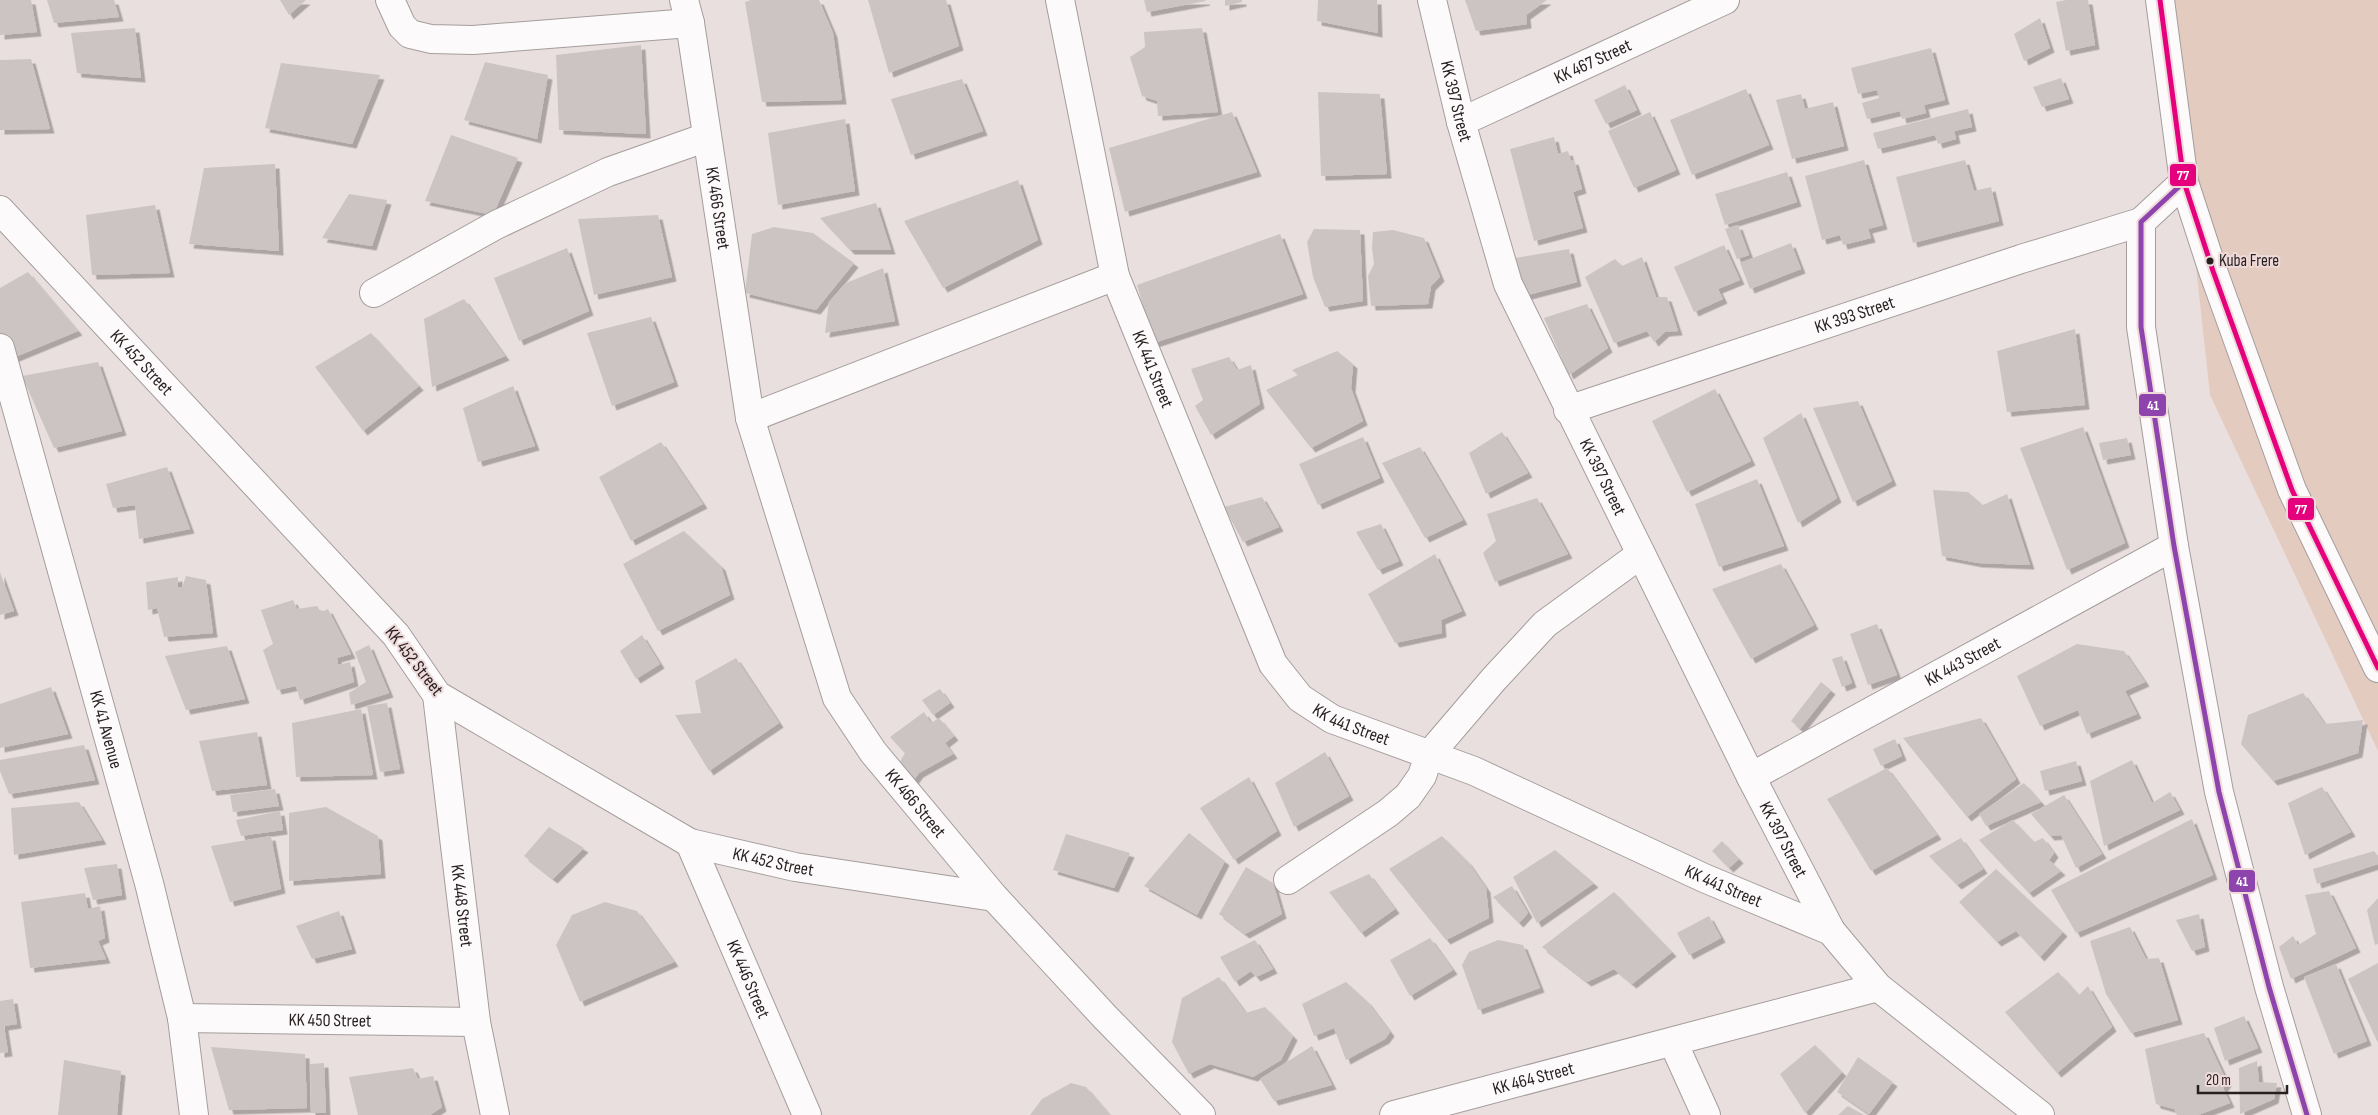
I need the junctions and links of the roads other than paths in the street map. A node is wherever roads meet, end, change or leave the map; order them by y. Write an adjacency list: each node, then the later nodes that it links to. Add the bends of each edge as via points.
1 (390, 0): 6 (street, via 402,26 410,34 432,40 473,40)
2 (1060, 0): 12 (street, KK 441 Street)
3 (1432, 0): 7 (street, KK 397 Street)
4 (1725, 0): 7 (street, KK 467 Street)
5 (2160, 0): 9 (street)
6 (687, 12): 8 (street, KK 466 Street)
7 (1462, 122): 15 (street, KK 397 Street, via 1508,284)
8 (707, 136): 13 (street, via 600,176 496,225); 16 (street, KK 466 Street)
9 (2184, 182): 11 (street); 19 (street, via 2292,490)
10 (0, 210): 20 (street, KK 452 Street, via 396,635)
11 (2142, 222): 15 (street, KK 393 Street); 17 (street, via 2142,327)
12 (1115, 276): 16 (street); 21 (street, KK 441 Street, via 1273,664 1300,698 1332,719)
13 (374, 293)
14 (0, 348): 28 (street, KK 41 Avenue, via 149,883)
15 (1568, 410): 18 (street, KK 397 Street)
16 (750, 418): 25 (street, KK 466 Street, via 837,698 873,752)
17 (2174, 546): 22 (street, KK 443 Street); 38 (street, via 2219,792 2269,987)
18 (1641, 554): 21 (street, via 1545,624); 22 (street, KK 397 Street)
19 (2378, 668)
20 (437, 695): 23 (street, KK 452 Street); 29 (street, KK 448 Street)
21 (1430, 755): 24 (street, via 1422,776 1408,796); 26 (street, KK 441 Street, via 1474,771 1704,878)
22 (1751, 777): 26 (street, KK 397 Street)
23 (690, 843): 25 (street, KK 452 Street, via 795,867); 33 (street, KK 446 Street)
24 (1288, 880)
25 (994, 897): 34 (street, KK 466 Street)
26 (1830, 931): 27 (street, KK 441 Street)
27 (1878, 987): 30 (street, KK 464 Street); 37 (street, KK 441 Street)
28 (182, 1018): 29 (street, KK 450 Street); 31 (street, KK 41 Avenue)
29 (476, 1022): 32 (street, KK 448 Street)
30 (1673, 1042): 35 (street, KK 464 Street); 36 (street)
31 (194, 1115)
32 (495, 1115)
33 (807, 1115)
34 (1200, 1115)
35 (1394, 1115)
36 (1706, 1115)
37 (2040, 1115)
38 (2307, 1115)

